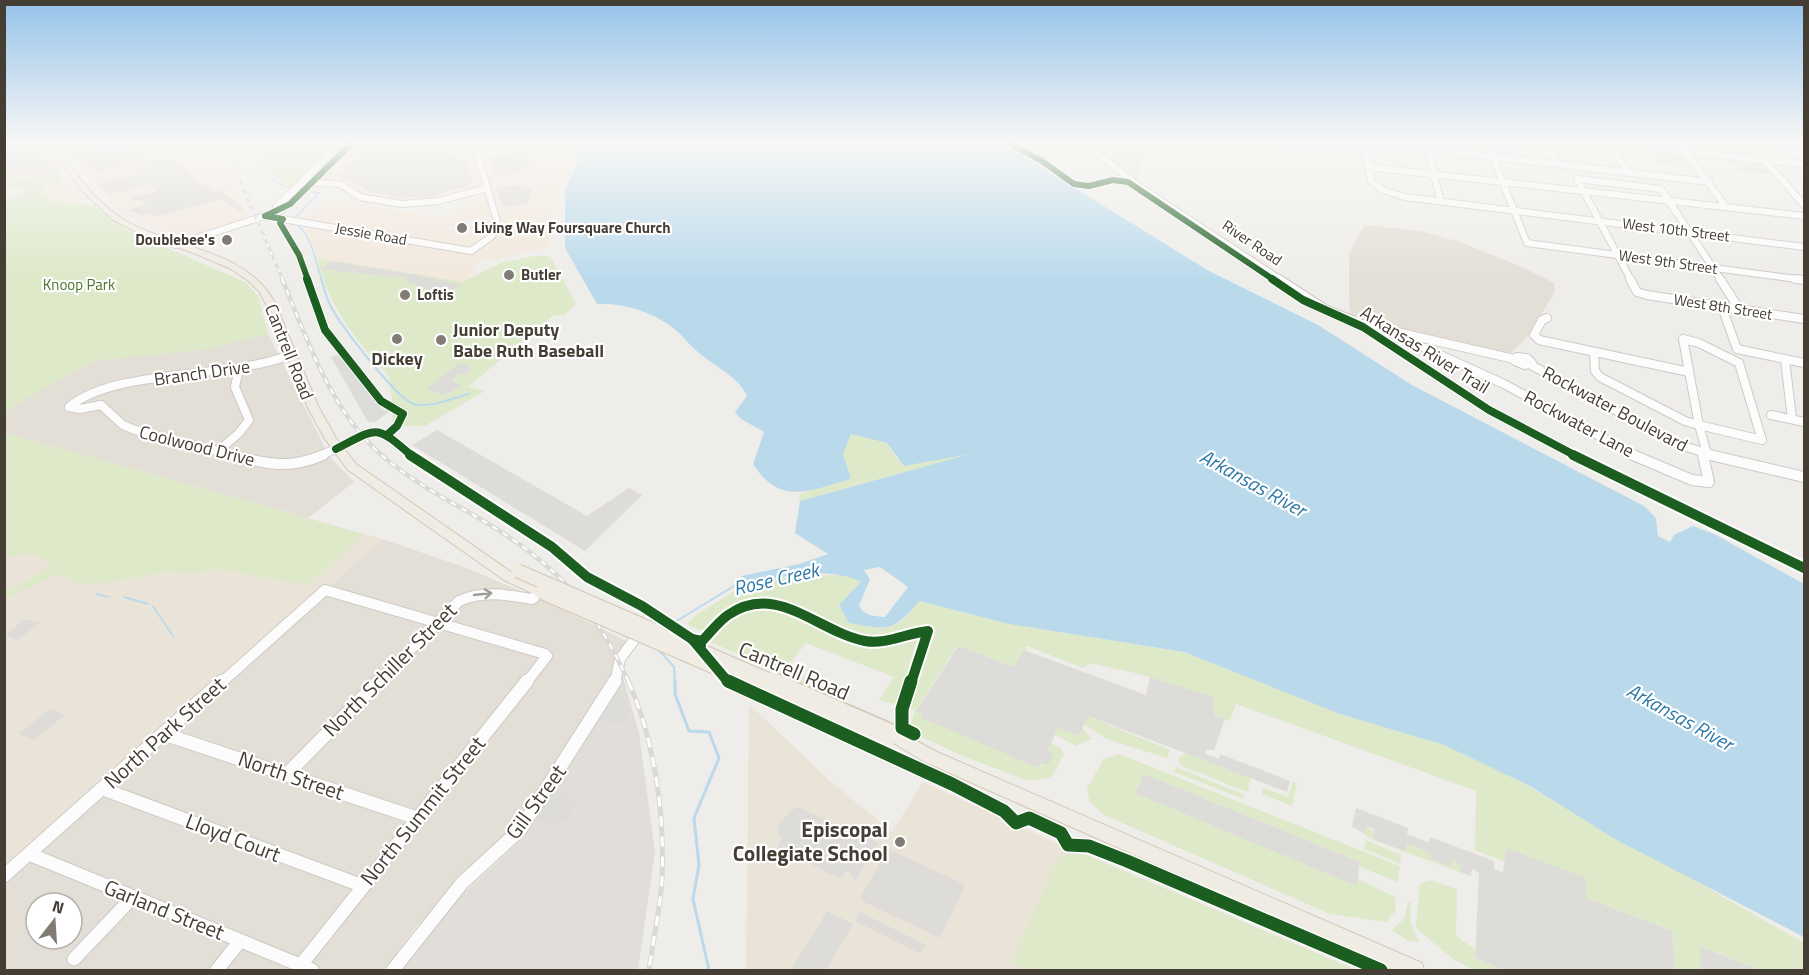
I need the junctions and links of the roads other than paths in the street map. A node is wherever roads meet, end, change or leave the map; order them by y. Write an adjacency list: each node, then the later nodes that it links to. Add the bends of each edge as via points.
1 (86, 188): 25 (main road, Cantrell Road, via 115,217)
2 (295, 188): 21 (street)
3 (305, 188): 21 (street, via 287,206)
4 (347, 188): 5 (street, via 360,197 402,204 438,201)
5 (486, 188)
6 (488, 188): 21 (street, Jessie Road, via 498,225 492,236 471,251)
7 (1144, 188): 33 (street, River Road, via 1310,300)
8 (1381, 188): 17 (street, West 10th Street, via 1405,197)
9 (1438, 188): 17 (street)
10 (1504, 188): 20 (street)
11 (1561, 188): 15 (street)
12 (1658, 188): 16 (street)
13 (1713, 188): 19 (street)
14 (1790, 188): 18 (street)
15 (1584, 191): 16 (street); 23 (street)
16 (1667, 200): 19 (street); 24 (street)
17 (1441, 202): 20 (street, West 10th Street)
18 (1804, 205)
19 (1726, 207): 22 (street)
20 (1512, 211): 23 (street, West 10th Street); 27 (street, West 9th Street, via 1524,240 1532,244)
21 (265, 216): 25 (street)
22 (1804, 216)
23 (1599, 221): 24 (street, West 10th Street); 27 (street)
24 (1689, 231): 26 (street, West 10th Street); 28 (street)
25 (175, 245): 37 (main road, Cantrell Road, via 236,269 255,282 270,304)
26 (1804, 247)
27 (1616, 255): 28 (street, West 9th Street); 30 (street, West 8th Street, via 1641,294)
28 (1713, 268): 29 (street, West 9th Street); 31 (street)
29 (1804, 280)
30 (1722, 307): 31 (street, West 8th Street); 38 (street, via 1735,347)
31 (1740, 310): 34 (street, West 8th Street)
32 (1547, 318): 36 (street, via 1535,332 1539,340)
33 (1349, 319): 50 (street, Rockwater Boulevard, via 1531,364 1664,438)
34 (1804, 319)
35 (1425, 348): 50 (street, Rockwater Lane, via 1504,384 1593,434 1689,480 1708,482)
36 (1594, 352): 41 (street); 47 (street, via 1595,371 1600,377)
37 (290, 355): 40 (street, Branch Drive); 48 (main road, Cantrell Road)
38 (1785, 359): 39 (street); 45 (street)
39 (1804, 363)
40 (239, 368): 42 (street, Branch Drive); 49 (street, via 235,387 249,420)
41 (1689, 372): 47 (street); 47 (street, via 1683,339 1700,343 1739,363 1762,440)
42 (114, 388): 43 (street); 43 (street, Branch Drive, via 88,393 70,404 75,409)
43 (101, 405): 49 (street, Coolwood Drive, via 123,425 135,430)
44 (1771, 415): 45 (street)
45 (1792, 419): 46 (street)
46 (1804, 422)
47 (1701, 427): 50 (street)
48 (336, 449): 49 (street, Coolwood Drive, via 308,461 279,466); 52 (main road, Cantrell Road, via 361,475 487,562)
49 (218, 451)
50 (1705, 454): 51 (street, Rockwater Boulevard)
51 (1804, 477)
52 (513, 574): 53 (main road, Cantrell Road); 57 (main road, Cantrell Road, bridge)
53 (539, 594): 55 (street, North Schiller Street, one-way to 53, via 472,595 493,592 528,599); 57 (main road, Cantrell Road, bridge)
54 (651, 614): 69 (street, Gill Street, via 620,659 614,687 520,830 462,884)
55 (436, 621): 56 (street, North Park Street, via 325,590); 58 (street, North Schiller Street); 60 (street, North Summit Street, via 547,656)
56 (164, 734): 58 (street, North Street); 59 (street, North Park Street)
57 (888, 737): 70 (main road, Cantrell Road)
58 (286, 775): 60 (street, North Street)
59 (103, 789): 61 (street, North Park Street); 63 (street, Lloyd Court)
60 (417, 818): 63 (street, North Summit Street)
61 (29, 854): 62 (street, North Park Street); 64 (street, Garland Street)
62 (4, 876)
63 (363, 886): 67 (street, North Summit Street)
64 (133, 897): 65 (street, Garland Street); 66 (street)
65 (240, 941): 67 (street, Garland Street); 68 (street)
66 (74, 959)
67 (306, 968)
68 (217, 970)
69 (393, 970)
70 (1414, 970)

